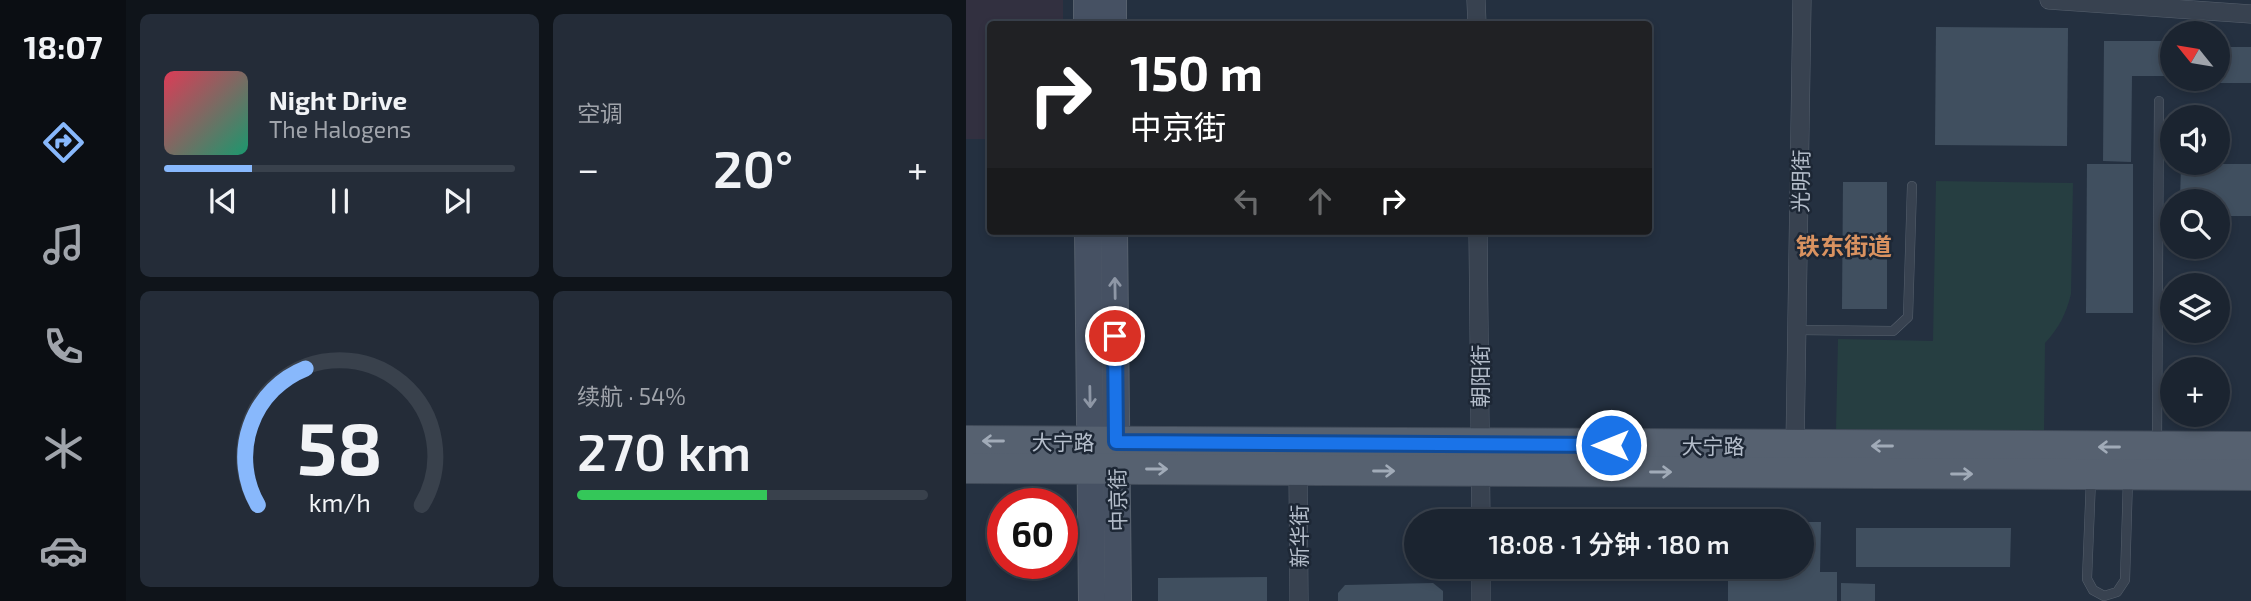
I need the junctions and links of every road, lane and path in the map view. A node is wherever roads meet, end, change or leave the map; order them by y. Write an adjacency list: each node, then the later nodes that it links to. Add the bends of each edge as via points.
1 (1087, 0): 8 (main road)
2 (1113, 0): 9 (main road)
3 (1476, 0): 10 (street)
4 (1802, 0): 16 (street, 光明街)
5 (2049, 0): 6 (street)
6 (2179, 4): 7 (street)
7 (2251, 14)
8 (1087, 21)
9 (1113, 21)
10 (1477, 21)
11 (2159, 101): 19 (lane)
12 (1912, 186): 16 (lane, via 1908,317 1893,331)
13 (1088, 235): 21 (main road, 中京街, one-way to 21)
14 (1114, 235): 21 (main road, 中京街, one-way to 14)
15 (1478, 235): 22 (street, 朝阳街)
16 (1797, 330): 18 (street, 光明街)
17 (966, 440): 21 (main road, 大宁路, one-way to 17)
18 (1796, 446): 19 (main road, 大宁路, one-way to 18); 22 (main road, 大宁路)
19 (2157, 447): 20 (main road, 大宁路)
20 (2251, 447)
21 (1103, 455): 22 (main road, 大宁路); 23 (main road, 大宁路); 24 (main road, 大宁路, one-way to 24); 31 (main road, 中京街); 32 (main road, 中京街)
22 (1480, 458): 24 (main road, 大宁路, one-way to 22); 25 (main road, 大宁路, one-way to 25); 28 (street, 朝阳街)
23 (966, 468)
24 (1298, 470): 33 (street, 新华街)
25 (2091, 474): 26 (main road, 大宁路); 30 (lane, via 2087,579 2093,590)
26 (2128, 474): 27 (main road, 大宁路); 30 (lane, via 2125,580)
27 (2251, 475)
28 (1481, 509)
29 (1481, 579): 34 (street)
30 (2107, 598)
31 (1092, 601)
32 (1118, 601)
33 (1299, 601)
34 (1481, 601)

